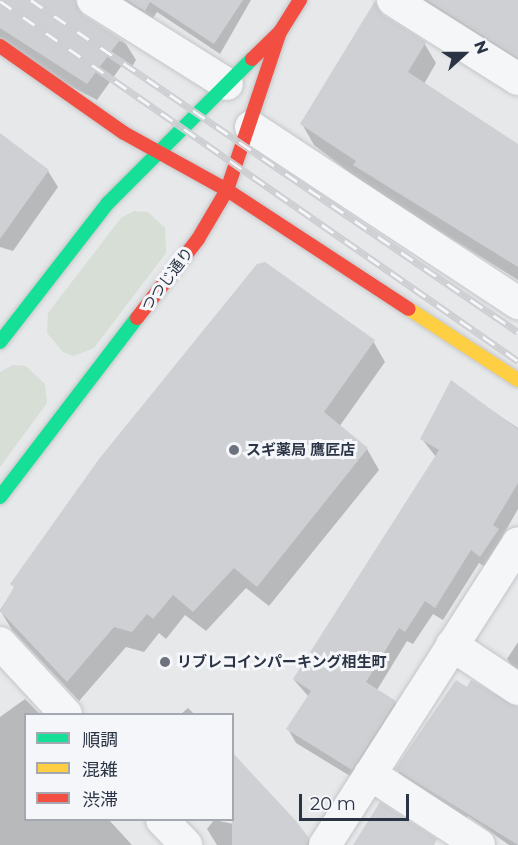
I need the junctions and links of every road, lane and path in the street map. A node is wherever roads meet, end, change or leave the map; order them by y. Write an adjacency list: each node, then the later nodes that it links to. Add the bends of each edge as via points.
1 (93, 0): 7 (street)
2 (300, 0): 4 (main road, つつじ通り)
3 (393, 0): 6 (street)
4 (280, 32): 7 (main road, つつじ通り); 8 (main road, つつじ通り)
5 (0, 46): 9 (main road)
6 (518, 79)
7 (227, 84): 9 (main road, つつじ通り)
8 (251, 127): 10 (main road, つつじ通り); 11 (street)
9 (158, 153): 10 (main road); 12 (main road, つつじ通り, via 108,203)
10 (227, 190): 13 (main road); 14 (main road, つつじ通り, via 198,239)
11 (518, 303)
12 (0, 342)
13 (518, 380)
14 (0, 497)
15 (518, 543): 17 (street)
16 (0, 643): 19 (street)
17 (452, 645): 18 (street); 20 (street)
18 (518, 688)
19 (65, 713)
20 (370, 774): 23 (street); 24 (street)
21 (164, 821): 22 (street)
22 (186, 845)
23 (325, 845)
24 (479, 845)

